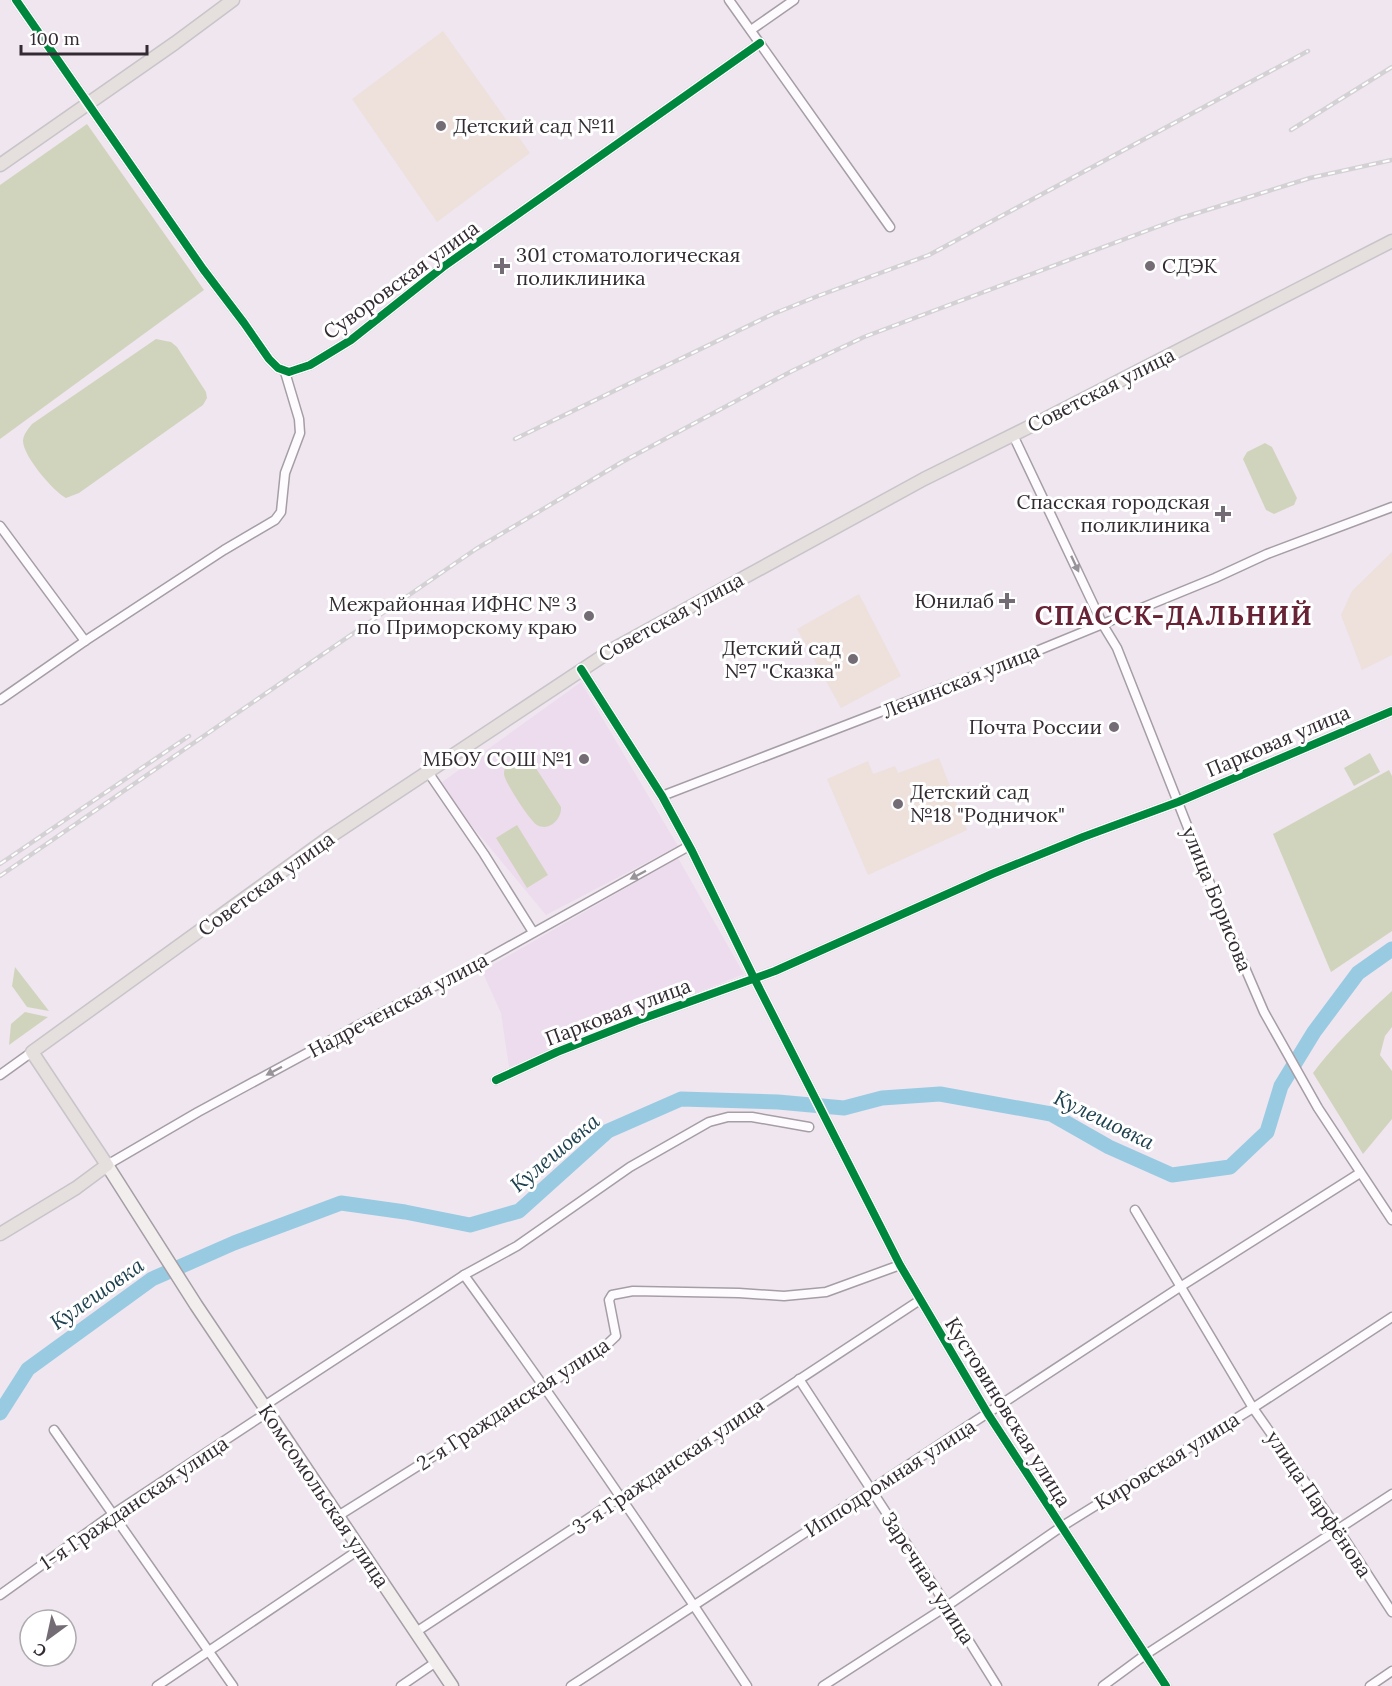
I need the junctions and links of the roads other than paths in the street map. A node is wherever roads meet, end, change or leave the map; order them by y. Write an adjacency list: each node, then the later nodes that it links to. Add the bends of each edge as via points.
1 (16, 0): 7 (street)
2 (232, 0): 7 (main road)
3 (729, 0): 5 (street)
4 (794, 0): 5 (street)
5 (750, 30): 6 (street)
6 (760, 43): 9 (street); 11 (street, Суворовская улица, via 444,267 351,340 310,365)
7 (89, 103): 8 (main road); 11 (street, via 159,209 269,359)
8 (0, 165)
9 (890, 227)
10 (1392, 241): 12 (main road, Советская улица)
11 (285, 372): 16 (street, via 300,433 285,473 281,512 275,520)
12 (1013, 435): 15 (street, улица Борисова, one-way to 15); 17 (main road, Советская улица, via 924,479)
13 (1392, 507): 15 (street, Ленинская улица, via 1267,554)
14 (0, 526): 16 (street)
15 (1103, 625): 21 (street, Ленинская улица); 22 (street, улица Борисова, via 1117,648)
16 (85, 641): 18 (street)
17 (581, 669): 20 (main road, Советская улица); 21 (street)
18 (0, 700)
19 (1392, 711): 22 (street, Парковая улица)
20 (428, 772): 24 (street); 26 (main road, Советская улица, via 328,838)
21 (662, 796): 23 (street)
22 (1178, 802): 25 (street, Парковая улица, via 993,874); 31 (street, улица Борисова, via 1264,1012)
23 (689, 846): 24 (street, Надреченская улица, one-way to 24); 25 (street)
24 (533, 932): 30 (street, Надреченская улица, one-way to 30)
25 (754, 978): 28 (street, Парковая улица, via 557,1052); 35 (street, Кустовиновская улица)
26 (32, 1052): 27 (street, Советская улица); 30 (main road)
27 (0, 1075)
28 (495, 1080)
29 (809, 1127): 36 (street, 1-я Гражданская улица, via 752,1117 715,1119 630,1167 516,1246)
30 (106, 1165): 34 (main road); 43 (main road, Комсомольская улица)
31 (1360, 1173): 33 (street); 37 (street, Ипподромная улица)
32 (1135, 1210): 37 (street, улица Парфёнова)
33 (1392, 1220)
34 (0, 1234)
35 (900, 1265): 38 (street, Кустовиновская улица); 41 (street, 2-я Гражданская улица, via 826,1292 784,1296 633,1291 612,1295 609,1300 614,1340)
36 (464, 1275): 41 (street); 43 (street, 1-я Гражданская улица)
37 (1180, 1287): 42 (street, улица Парфёнова); 44 (street, Ипподромная улица)
38 (920, 1300): 40 (street, 3-я Гражданская улица); 44 (street, Кустовиновская улица)
39 (1392, 1317): 42 (street, Кировская улица)
40 (800, 1379): 46 (street, Заречная улица); 48 (street, 3-я Гражданская улица)
41 (545, 1385): 48 (street); 50 (street, 2-я Гражданская улица)
42 (1253, 1408): 51 (street, Кировская улица); 52 (street, улица Парфёнова)
43 (266, 1409): 49 (street, 1-я Гражданская улица); 50 (main road, Комсомольская улица)
44 (987, 1414): 46 (street, Ипподромная улица); 51 (street, Кустовиновская улица)
45 (54, 1430): 49 (street)
46 (872, 1491): 55 (street, Ипподромная улица); 56 (street, Заречная улица)
47 (1392, 1494): 52 (street)
48 (622, 1497): 55 (street); 58 (street, 3-я Гражданская улица)
49 (113, 1514): 54 (street, 1-я Гражданская улица); 59 (street)
50 (338, 1516): 53 (main road, Комсомольская улица)
51 (1061, 1527): 56 (street, Кировская улица); 60 (street, Кустовиновская улица)
52 (1338, 1529): 57 (street, улица Парфёнова); 60 (street)
53 (360, 1549): 58 (main road, Комсомольская улица); 59 (street)
54 (0, 1595)
55 (694, 1606): 67 (street, Ипподромная улица); 68 (street)
56 (947, 1606): 69 (street, Кировская улица); 70 (street, Заречная улица)
57 (1392, 1612)
58 (417, 1632): 61 (main road, Комсомольская улица)
59 (209, 1651): 63 (street); 64 (street)
60 (1145, 1655): 71 (street); 72 (street, Кустовиновская улица)
61 (436, 1662): 65 (street); 66 (main road, Комсомольская улица)
62 (1392, 1671): 73 (street)
63 (158, 1686)
64 (233, 1686)
65 (401, 1686)
66 (452, 1686)
67 (571, 1686)
68 (747, 1686)
69 (823, 1686)
70 (997, 1686)
71 (1103, 1686)
72 (1166, 1686)
73 (1370, 1686)

